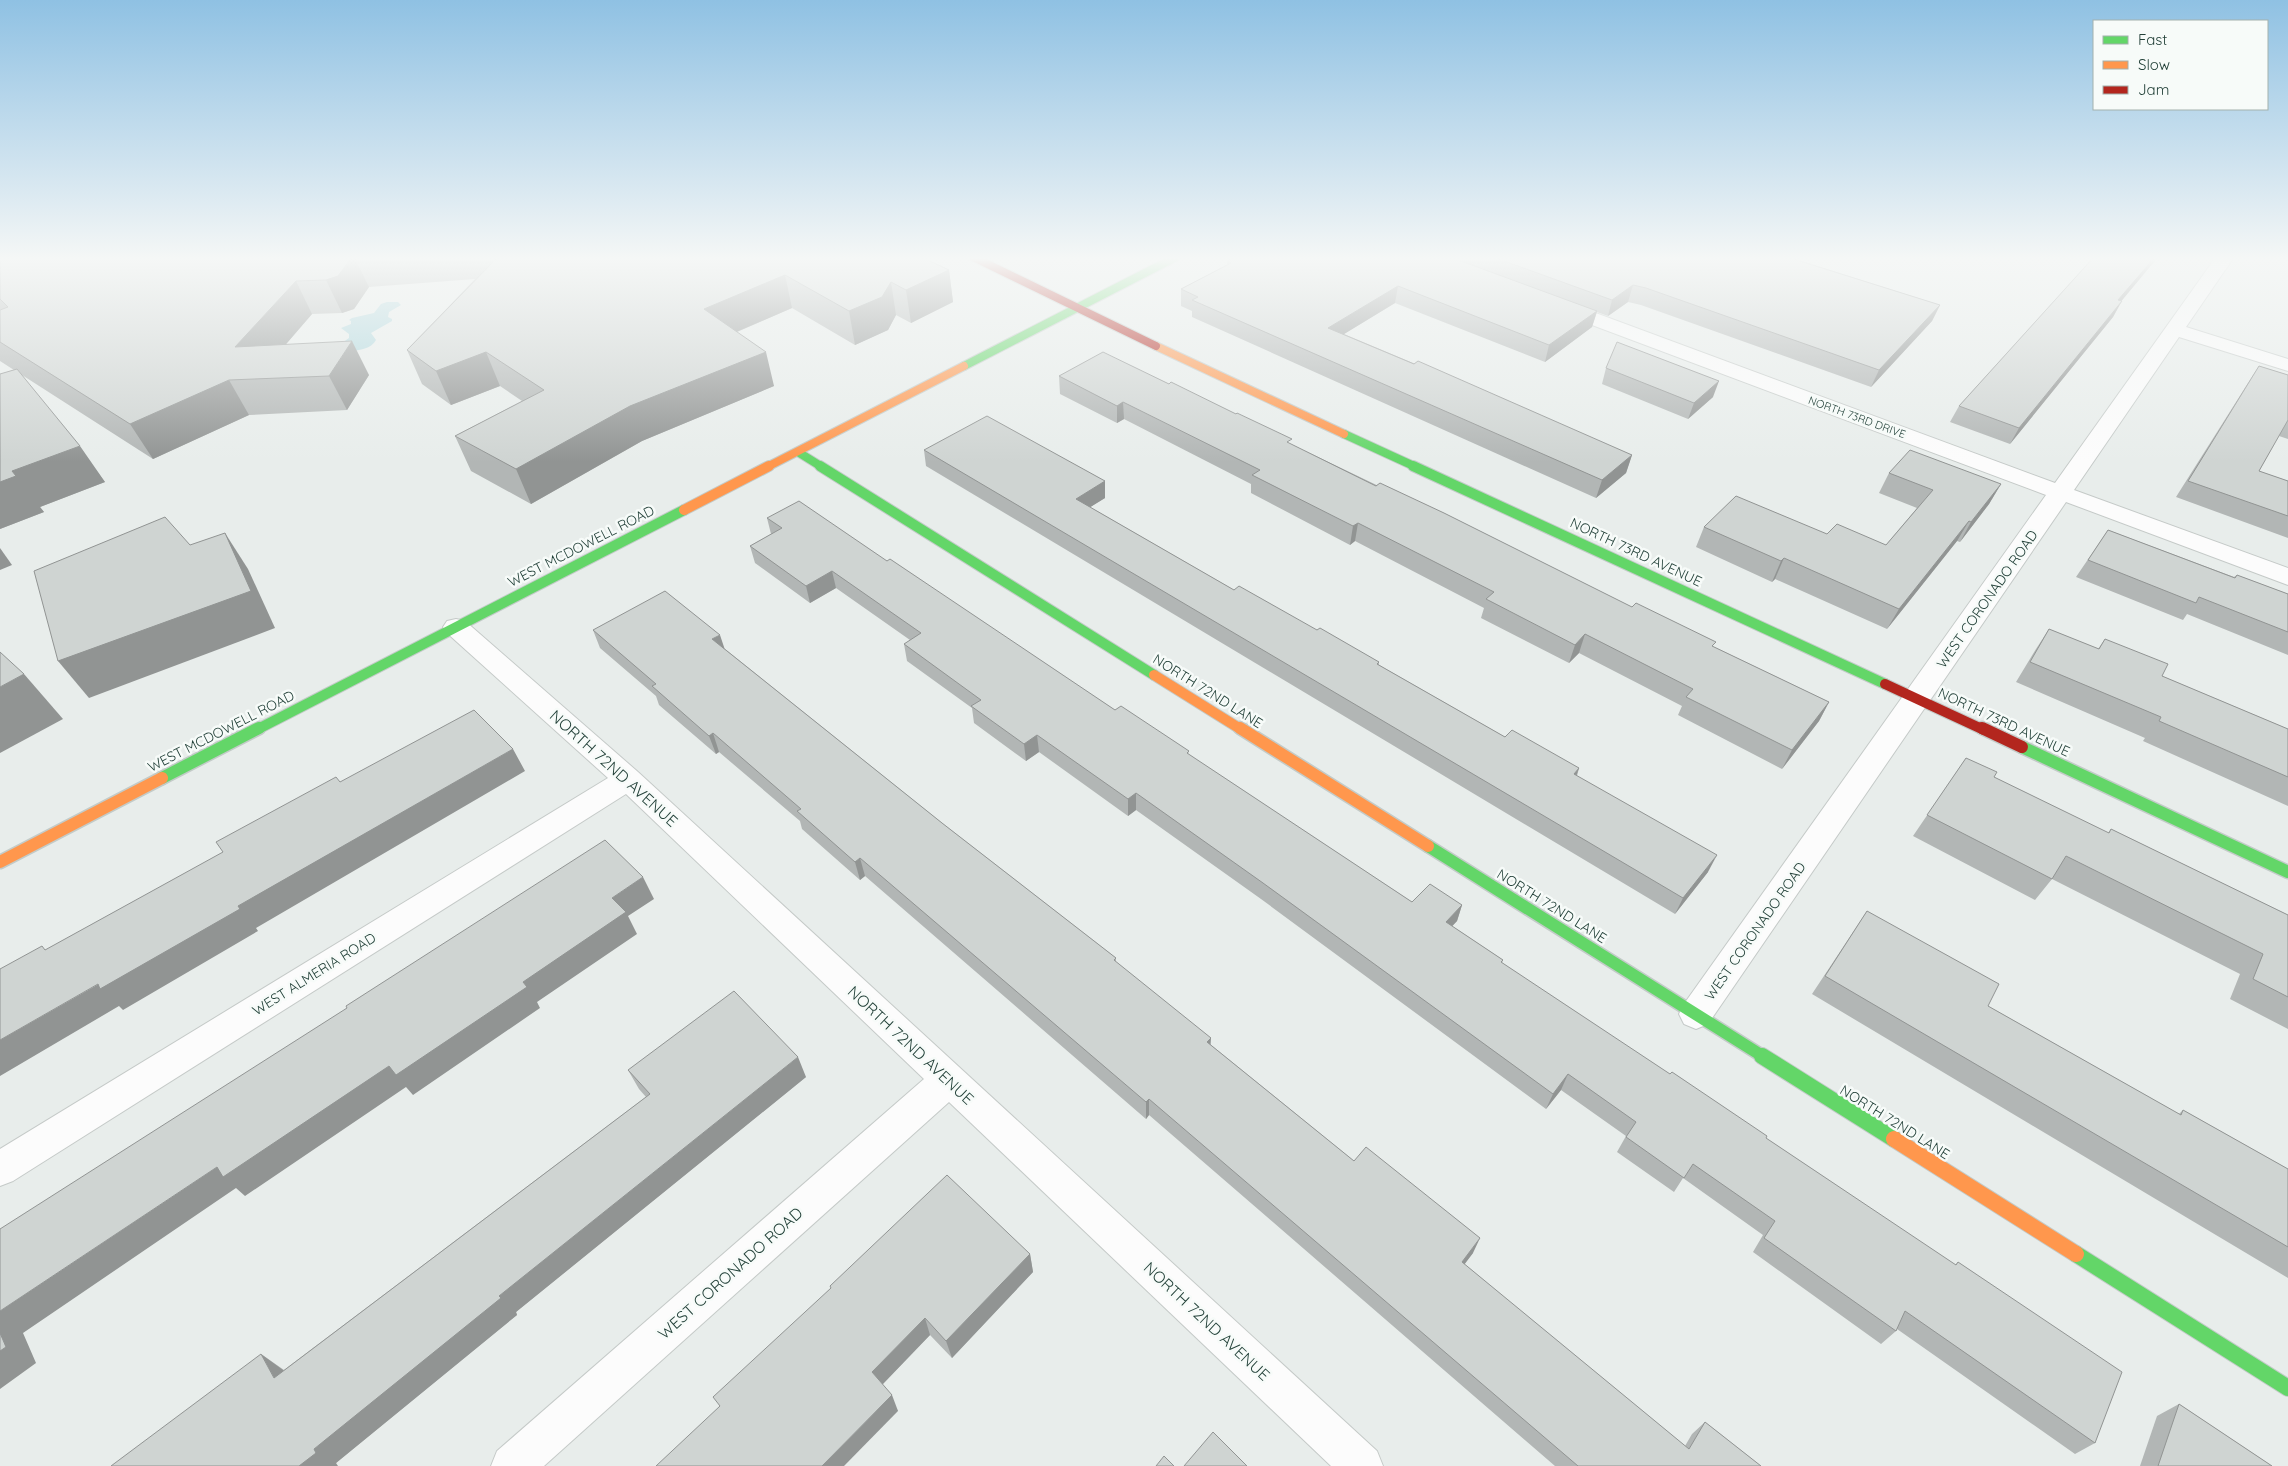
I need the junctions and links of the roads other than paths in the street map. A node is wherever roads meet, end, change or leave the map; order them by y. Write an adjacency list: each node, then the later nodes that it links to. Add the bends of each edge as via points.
1 (1043, 325): 7 (street, WEST MCDOWELL ROAD)
2 (1114, 325): 11 (street, NORTH 73RD AVENUE)
3 (1611, 325): 8 (street, NORTH 73RD DRIVE)
4 (2178, 325): 5 (street, WEST CORONADO ROAD)
5 (2175, 330): 6 (street); 8 (street, WEST CORONADO ROAD)
6 (2288, 364)
7 (798, 452): 10 (street, WEST MCDOWELL ROAD); 15 (street, NORTH 72ND LANE)
8 (2060, 493): 9 (street, NORTH 73RD DRIVE); 11 (street, WEST CORONADO ROAD)
9 (2288, 577)
10 (456, 627): 12 (street, NORTH 72ND AVENUE); 13 (street, WEST MCDOWELL ROAD)
11 (1917, 698): 14 (street, NORTH 73RD AVENUE); 15 (street, WEST CORONADO ROAD)
12 (628, 779): 16 (street, NORTH 72ND AVENUE); 17 (street, WEST ALMERIA ROAD)
13 (0, 862)
14 (2288, 872)
15 (1696, 1014): 18 (street, NORTH 72ND LANE)
16 (948, 1080): 19 (street, WEST CORONADO ROAD); 20 (street, NORTH 72ND AVENUE)
17 (0, 1170)
18 (2288, 1388)
19 (512, 1466)
20 (1362, 1466)

